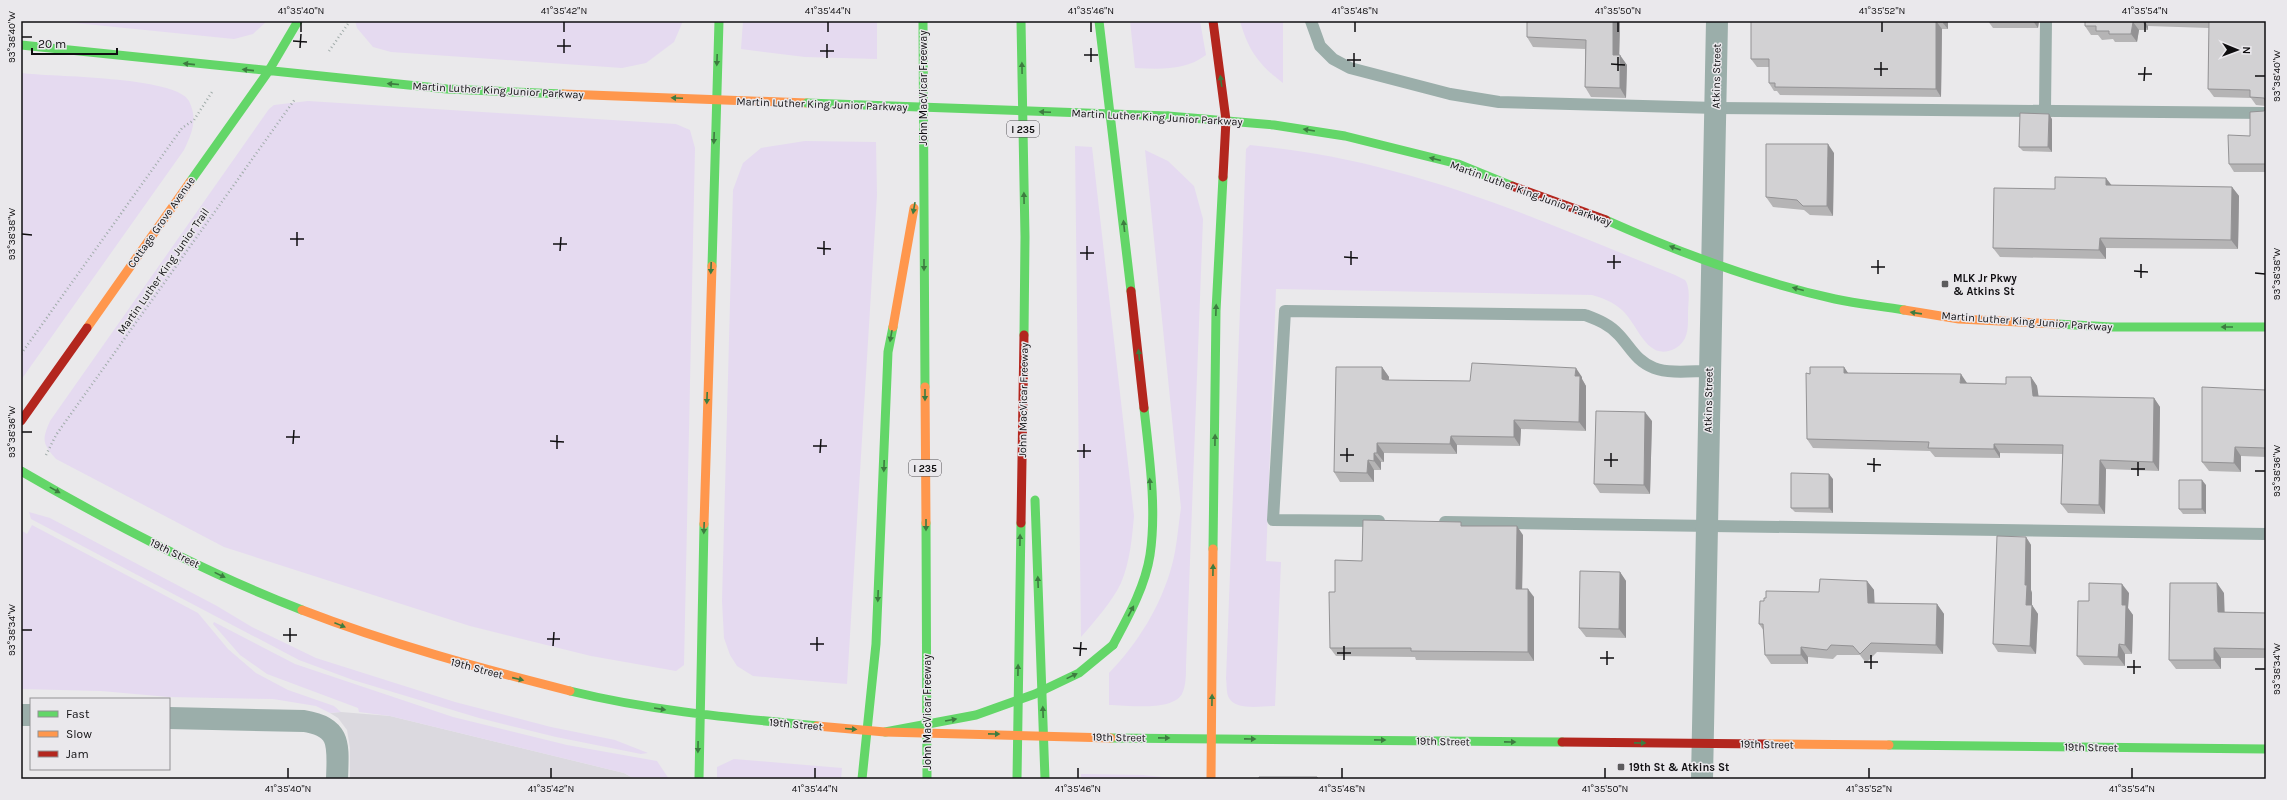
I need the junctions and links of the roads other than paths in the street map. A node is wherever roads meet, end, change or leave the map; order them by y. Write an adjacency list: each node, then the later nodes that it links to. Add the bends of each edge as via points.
1 (298, 21): 11 (main road, Cottage Grove Avenue)
2 (719, 21): 12 (main road, one-way to 12)
3 (923, 21): 17 (main road, John MacVicar Freeway / I 235)
4 (1021, 21): 18 (main road, John MacVicar Freeway / I 235, one-way to 4)
5 (1099, 21): 32 (main road, one-way to 5, bridge, via 976,715 1035,694 1079,673 1113,646 1136,602 1150,555 1152,514 1148,444)
6 (1213, 21): 16 (main road, one-way to 6)
7 (1311, 21): 13 (lane, via 1320,46 1333,59 1350,68 1450,94 1499,102)
8 (1718, 21): 13 (street, Atkins Street)
9 (2046, 21): 14 (lane)
10 (21, 45): 11 (main road, Martin Luther King Junior Parkway, one-way to 10)
11 (268, 72): 12 (main road, Martin Luther King Junior Parkway, one-way to 11, via 447,89); 22 (main road, Cottage Grove Avenue)
12 (716, 99): 16 (main road, Martin Luther King Junior Parkway, one-way to 12, bridge); 30 (main road, one-way to 30)
13 (1716, 108): 14 (lane); 19 (street, Atkins Street)
14 (2045, 110): 15 (lane)
15 (2266, 113)
16 (1226, 120): 19 (main road, Martin Luther King Junior Parkway, one-way to 16, via 1458,164 1345,136); 33 (main road, one-way to 16, via 1216,312)
17 (924, 156): 38 (main road, one-way to 38, via 888,352 876,644); 39 (main road, John MacVicar Freeway / I 235, one-way to 39)
18 (1025, 237): 23 (main road); 40 (main road, John MacVicar Freeway / I 235, one-way to 18)
19 (1713, 262): 20 (main road, Martin Luther King Junior Parkway, one-way to 19, via 2112,327 1959,319 1836,299 1778,284); 21 (street, Atkins Street)
20 (2266, 327)
21 (1709, 371): 26 (lane, via 1675,371 1655,368 1641,362 1618,334 1604,322 1585,315 1284,310 1273,520); 28 (street, Atkins Street)
22 (21, 421)
23 (1032, 428)
24 (21, 471): 30 (main road, 19th Street, one-way to 30, via 132,533 238,584 365,634 463,666 621,703)
25 (1035, 492): 41 (main road, one-way to 25)
26 (1392, 521)
27 (1432, 522): 28 (lane)
28 (1706, 525): 29 (lane); 34 (street, Atkins Street)
29 (2266, 534)
30 (699, 715): 32 (main road, 19th Street, one-way to 32, bridge); 37 (main road, one-way to 37)
31 (170, 718): 36 (street, via 304,721 318,724 328,728 337,747)
32 (885, 732): 33 (main road, 19th Street, one-way to 33, bridge)
33 (1211, 739): 34 (main road, 19th Street, one-way to 34); 42 (main road)
34 (1702, 743): 35 (main road, 19th Street); 43 (street, Atkins Street)
35 (2266, 749)
36 (337, 779)
37 (699, 779)
38 (862, 779)
39 (927, 779)
40 (1017, 779)
41 (1046, 779)
42 (1211, 779)
43 (1702, 779)

